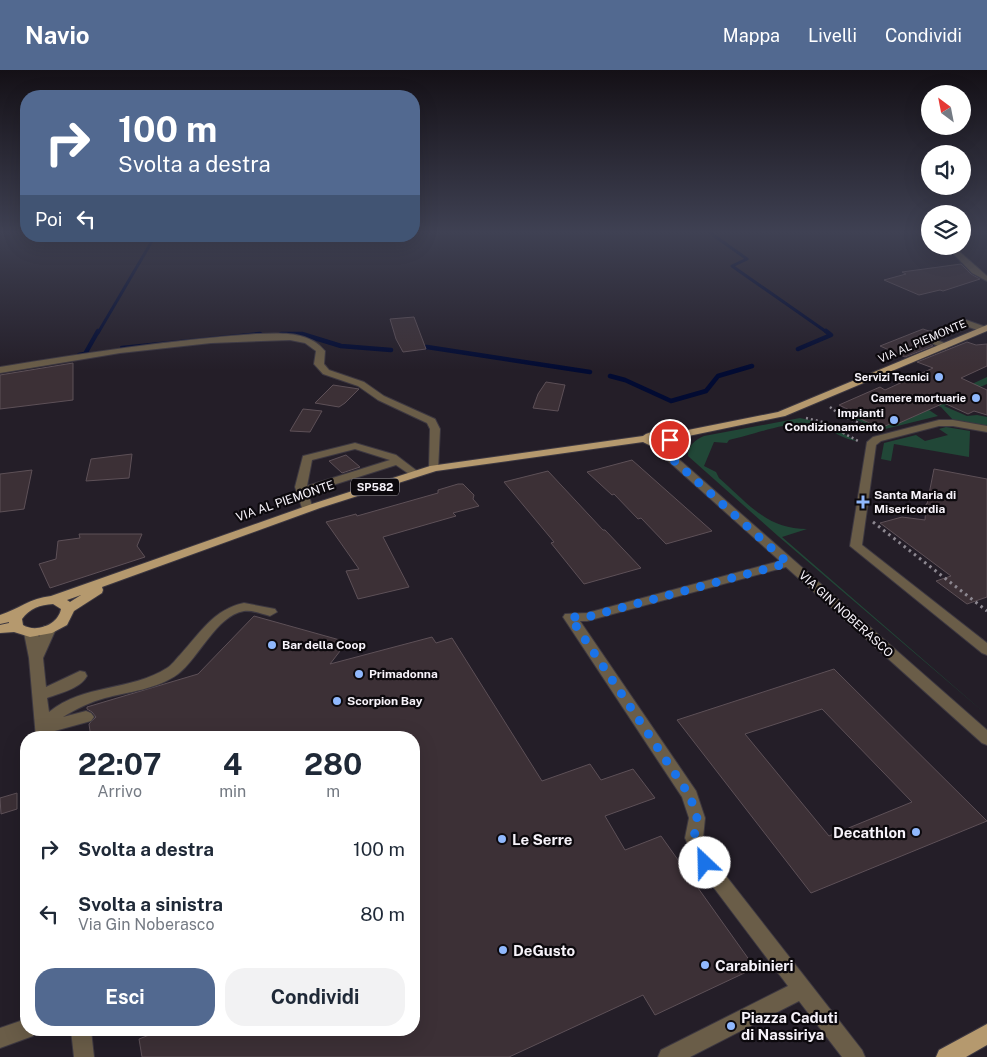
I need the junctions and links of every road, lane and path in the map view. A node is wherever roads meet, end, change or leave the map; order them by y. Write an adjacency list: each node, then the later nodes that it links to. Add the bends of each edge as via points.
1 (985, 328): 2 (main road, VIA AL PIEMONTE); 2 (street, via 962,322 927,339)
2 (944, 346): 8 (main road, VIA AL PIEMONTE, via 781,414)
3 (0, 370): 11 (street, via 220,339 281,336 304,340 321,351 319,364 326,372 361,384 381,398 431,421 435,429)
4 (830, 402): 7 (path, via 828,405 834,411)
5 (800, 417): 9 (path, via 823,422)
6 (987, 429): 27 (street, via 939,423 876,439 870,444 856,546)
7 (874, 430)
8 (664, 441): 11 (main road, VIA AL PIEMONTE / SP582, via 652,435 646,439); 16 (street, VIA GIN NOBERASCO, via 670,457)
9 (862, 445)
10 (398, 461): 12 (street); 13 (street); 13 (street, via 355,446 307,458)
11 (434, 468): 12 (main road, VIA AL PIEMONTE / SP582)
12 (416, 474): 14 (main road, VIA AL PIEMONTE / SP582)
13 (302, 491): 14 (street)
14 (307, 509): 17 (main road, VIA AL PIEMONTE / SP582)
15 (868, 526): 20 (path, via 868,518)
16 (788, 563): 35 (street, VIA GIN NOBERASCO); 36 (street, via 587,617 570,617 690,796 697,818 694,838 705,863)
17 (116, 579): 18 (main road, VIA AL PIEMONTE / SP582); 19 (main road, VIA AL PIEMONTE / SP582)
18 (53, 600): 19 (main road, via 62,602); 23 (main road, VIA AL PIEMONTE / SP582, via 32,604)
19 (68, 609): 25 (main road, VIA AL PIEMONTE / SP582, via 64,620)
20 (987, 611)
21 (270, 612): 33 (street, via 246,606 236,608 223,615 173,671 74,702 51,718)
22 (0, 620): 23 (main road, VIA AL PIEMONTE / SP582)
23 (17, 621): 24 (main road, VIA AL PIEMONTE / SP582); 26 (main road, VIA AL PIEMONTE / SP582, via 23,632)
24 (0, 629)
25 (50, 629): 26 (main road); 28 (street)
26 (31, 633): 28 (street)
27 (987, 650)
28 (36, 658): 30 (street)
29 (80, 676): 30 (street, via 63,687)
30 (40, 694): 32 (street)
31 (86, 716): 34 (street)
32 (44, 731)
33 (45, 731)
34 (49, 731)
35 (987, 739)
36 (802, 989): 42 (street); 43 (street)
37 (20, 1030): 40 (street)
38 (987, 1034): 44 (main road)
39 (82, 1036): 41 (street)
40 (0, 1038)
41 (84, 1057)
42 (668, 1057)
43 (855, 1057)
44 (946, 1057)

